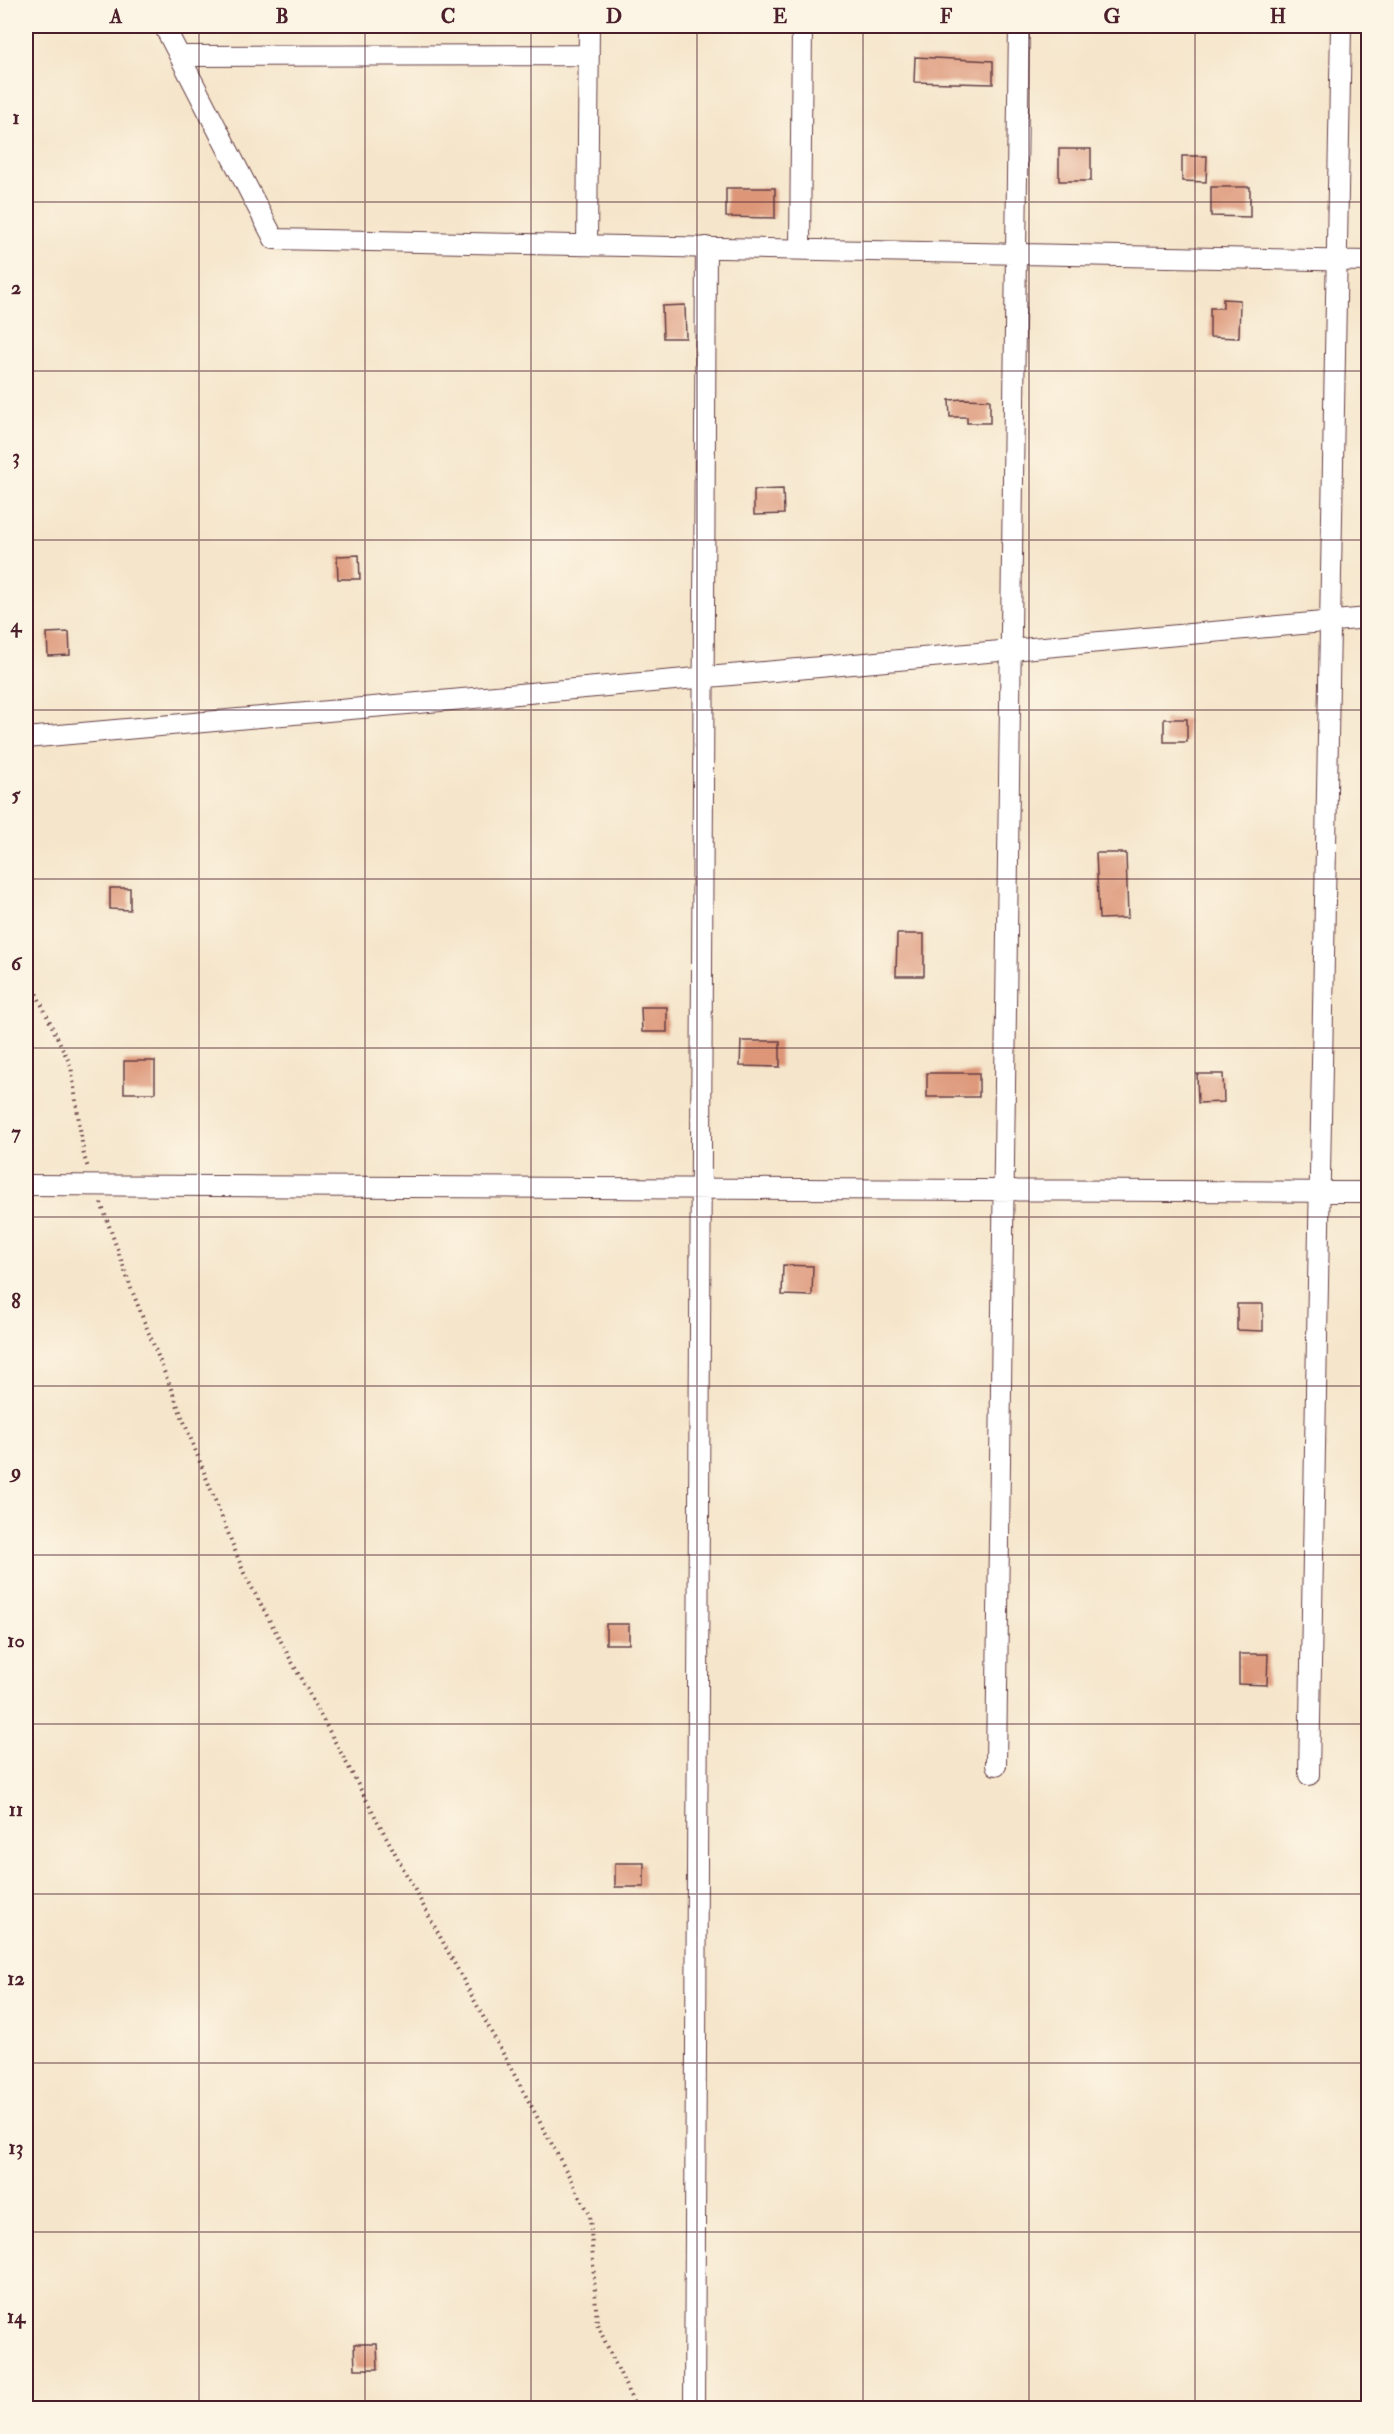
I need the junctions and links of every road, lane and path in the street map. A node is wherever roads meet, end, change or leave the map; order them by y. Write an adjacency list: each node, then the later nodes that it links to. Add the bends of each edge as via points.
1 (164, 26): 7 (street)
2 (589, 26): 6 (street)
3 (802, 26): 10 (street)
4 (1019, 26): 11 (street)
5 (1341, 26): 12 (street)
6 (589, 55): 7 (street); 8 (street)
7 (180, 56): 8 (street, via 274,239)
8 (587, 245): 9 (street)
9 (706, 247): 10 (street); 17 (street)
10 (800, 249): 11 (street)
11 (1016, 253): 12 (street); 16 (street)
12 (1337, 260): 13 (street); 15 (street)
13 (1368, 261)
14 (1368, 618): 15 (street)
15 (1330, 621): 16 (street); 24 (street)
16 (1011, 650): 17 (street); 23 (street)
17 (703, 677): 18 (street); 22 (street)
18 (26, 738)
19 (26, 972): 21 (path, via 71,1066 84,1156)
20 (26, 1185): 21 (street)
21 (95, 1186): 22 (street); 28 (path, via 131,1288 244,1573 590,2215 597,2324)
22 (701, 1189): 23 (street); 29 (street)
23 (1004, 1190): 24 (street); 26 (street)
24 (1320, 1192): 25 (street); 27 (street)
25 (1368, 1192)
26 (996, 1765)
27 (1308, 1775)
28 (636, 2409)
29 (694, 2409)

